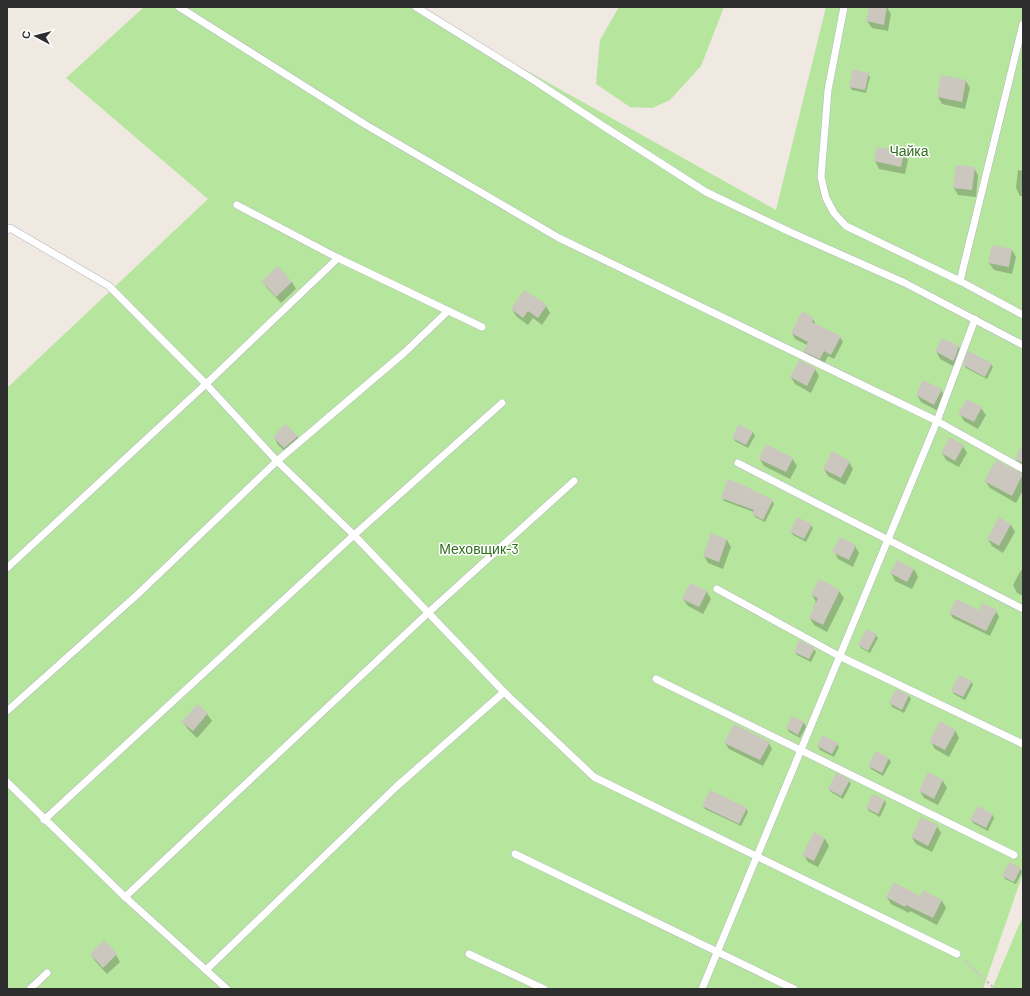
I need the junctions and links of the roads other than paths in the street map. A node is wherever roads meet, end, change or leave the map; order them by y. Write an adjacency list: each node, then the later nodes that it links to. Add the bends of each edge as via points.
1 (179, 7): 16 (lane, via 366,125 559,238)
2 (416, 7): 11 (lane, via 706,192 905,283)
3 (844, 7): 8 (lane, via 828,90 822,177 826,198 834,213 846,226)
4 (1023, 24): 8 (lane)
5 (236, 205): 7 (lane)
6 (8, 227): 14 (lane, via 109,286)
7 (338, 258): 9 (lane); 14 (lane)
8 (960, 281): 10 (lane)
9 (448, 311): 12 (lane); 17 (lane, via 404,353)
10 (1023, 315)
11 (975, 319): 13 (lane); 16 (lane)
12 (482, 327)
13 (1023, 345)
14 (206, 384): 17 (lane); 23 (lane)
15 (502, 403): 21 (lane)
16 (937, 421): 19 (lane); 22 (lane)
17 (277, 461): 21 (lane); 30 (lane, via 138,594)
18 (738, 463): 22 (lane)
19 (1023, 469)
20 (574, 481): 26 (lane)
21 (354, 535): 26 (lane); 34 (lane)
22 (887, 540): 25 (lane); 27 (lane)
23 (7, 568)
24 (717, 589): 27 (lane)
25 (1023, 609)
26 (429, 612): 29 (lane); 38 (lane)
27 (839, 656): 31 (lane); 32 (lane)
28 (656, 679): 32 (lane)
29 (504, 692): 37 (lane, via 594,777); 42 (lane, via 396,787)
30 (7, 711)
31 (1023, 744)
32 (800, 750): 36 (lane); 37 (lane)
33 (7, 782): 34 (lane)
34 (44, 820): 38 (lane)
35 (515, 854): 39 (lane)
36 (1014, 855)
37 (756, 856): 39 (lane); 41 (lane)
38 (125, 897): 42 (lane)
39 (717, 952): 47 (lane); 48 (lane)
40 (469, 954): 46 (lane)
41 (957, 954)
42 (206, 970): 45 (lane)
43 (47, 973): 44 (lane)
44 (30, 989)
45 (227, 989)
46 (544, 989)
47 (702, 989)
48 (794, 989)

